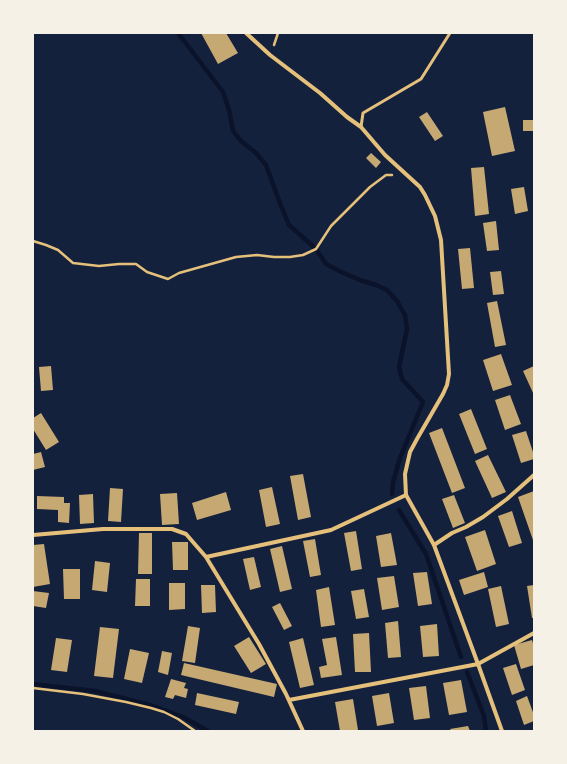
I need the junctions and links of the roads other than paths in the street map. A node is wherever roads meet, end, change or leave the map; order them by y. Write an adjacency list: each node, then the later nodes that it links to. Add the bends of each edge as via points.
1 (246, 33): 3 (street)
2 (450, 33): 3 (lane, via 421,78 363,113)
3 (361, 127): 5 (street, via 385,156 420,187 435,216 442,255 449,374 447,386 410,452 405,474)
4 (534, 475): 7 (street, via 483,517)
5 (406, 495): 7 (street); 8 (street, via 331,530)
6 (33, 535): 8 (street, via 103,528 172,529 186,534)
7 (434, 545): 10 (street)
8 (206, 557): 11 (street, via 259,644)
9 (534, 633): 10 (street)
10 (478, 664): 11 (street); 13 (street)
11 (289, 700): 12 (street)
12 (302, 731)
13 (502, 731)

